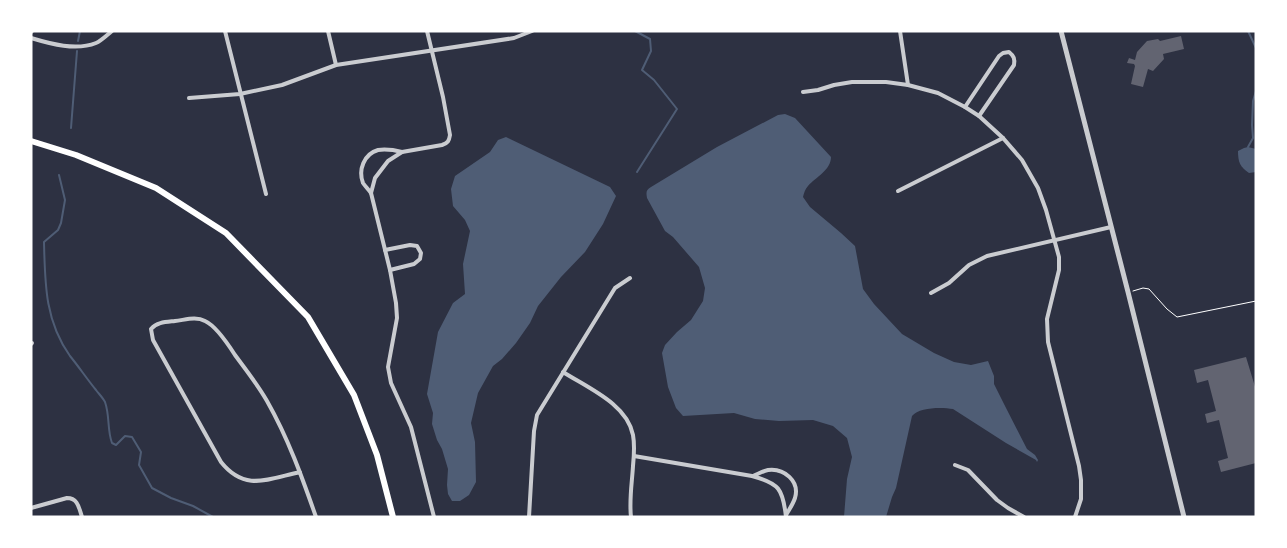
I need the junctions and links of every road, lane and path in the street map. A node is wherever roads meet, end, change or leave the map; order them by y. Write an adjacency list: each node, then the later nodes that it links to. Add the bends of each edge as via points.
1 (112, 31): 8 (street, via 97,43 80,46)
2 (225, 31): 13 (street)
3 (328, 31): 10 (street)
4 (427, 31): 9 (street)
5 (532, 31): 9 (street, via 514,38)
6 (900, 31): 11 (street)
7 (1060, 31): 23 (street)
8 (31, 38)
9 (431, 51): 10 (street); 19 (street, via 443,97 449,140 442,145)
10 (336, 65): 13 (street, via 282,85)
11 (908, 85): 12 (street, via 852,82); 15 (street, via 938,93)
12 (803, 92)
13 (240, 94): 14 (street); 22 (street)
14 (189, 98)
15 (964, 107): 16 (street); 16 (street, via 998,56 1009,52 1015,60 1014,65)
16 (979, 116): 17 (street)
17 (1004, 138): 20 (street); 24 (street, via 1022,160 1038,188)
18 (31, 141): 40 (main road, via 76,154 156,188 226,234 302,310 354,395 377,455)
19 (402, 152): 21 (street, via 388,162 375,178); 21 (street, via 388,149 369,154 362,167 362,176)
20 (898, 191)
21 (370, 192): 25 (street)
22 (266, 194)
23 (1111, 227): 24 (street); 28 (street)
24 (1054, 240): 29 (street, via 987,256); 45 (street, via 1059,270 1047,319 1048,342 1079,466 1081,499)
25 (385, 250): 26 (street); 26 (street, via 410,245 417,246 421,252 420,259 414,264)
26 (390, 270): 41 (street, via 397,318 388,367 391,383 411,427)
27 (630, 278): 31 (street, via 615,288)
28 (1128, 292): 30 (path, via 1148,289 1177,317); 46 (street)
29 (931, 293)
30 (1256, 301)
31 (563, 372): 32 (street, via 621,411 633,434); 42 (street, via 538,415 534,431)
32 (634, 456): 35 (street); 43 (street)
33 (955, 465): 44 (street, via 968,470 997,500)
34 (300, 472): 34 (street, via 252,481 234,476 227,470 153,340 151,329 161,323 196,318 210,323 266,399); 39 (street)
35 (752, 476): 37 (street, via 777,486); 37 (street, via 767,470 787,474 794,480 795,498)
36 (31, 508): 38 (street, via 72,498 76,500)
37 (786, 516)
38 (82, 517)
39 (316, 517)
40 (393, 517)
41 (434, 517)
42 (529, 517)
43 (631, 517)
44 (1024, 517)
45 (1075, 517)
46 (1184, 517)

